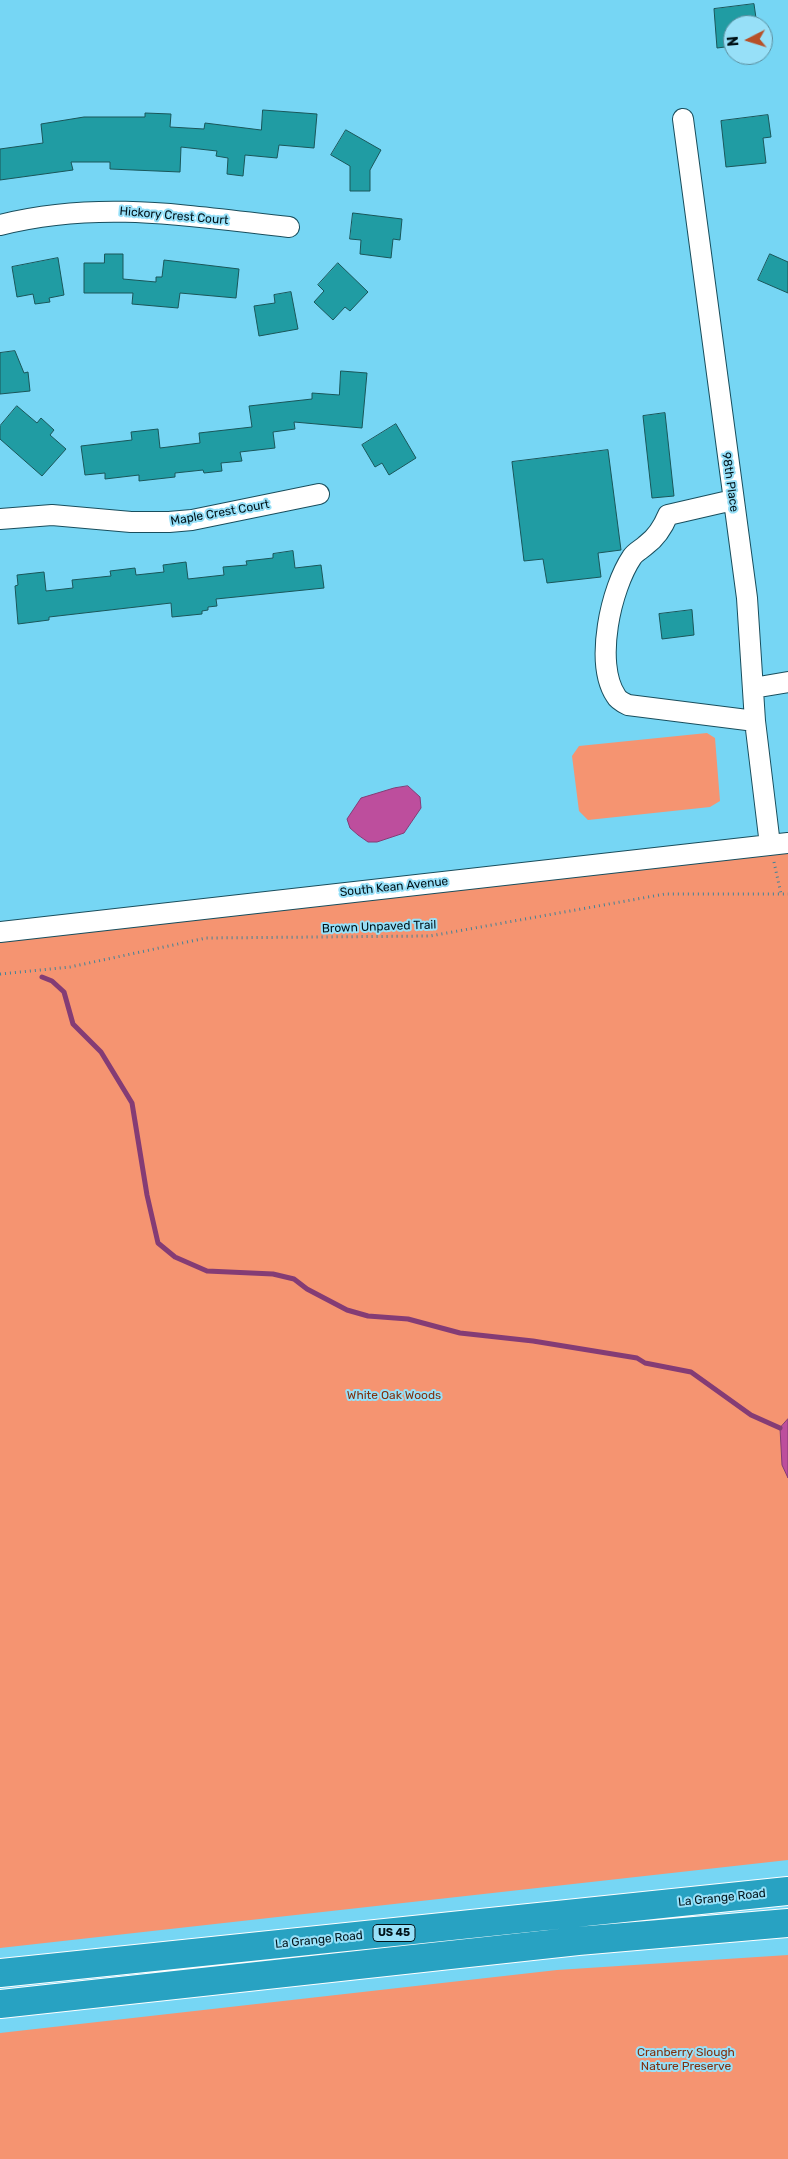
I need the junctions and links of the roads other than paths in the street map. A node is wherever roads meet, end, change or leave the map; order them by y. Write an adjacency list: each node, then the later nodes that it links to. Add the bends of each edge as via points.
1 (683, 119): 5 (street, 98th Place)
2 (0, 225): 3 (street, Hickory Crest Court, via 58,214 135,210)
3 (288, 227)
4 (319, 494): 6 (street, Maple Crest Court, via 169,522 52,515)
5 (733, 500): 8 (street, 98th Place, via 746,598); 9 (street, via 668,515 663,528 633,555 619,581 607,627 605,666 616,697 628,705)
6 (0, 519)
7 (788, 682): 8 (street)
8 (753, 688): 9 (street, 98th Place)
9 (755, 721): 10 (street, 98th Place)
10 (779, 844): 11 (street, South Kean Avenue)
11 (0, 932)
12 (788, 1891): 14 (highway, La Grange Road / US 45)
13 (788, 1923): 15 (highway, US 45, via 578,1941)
14 (0, 1973)
15 (0, 2004)

